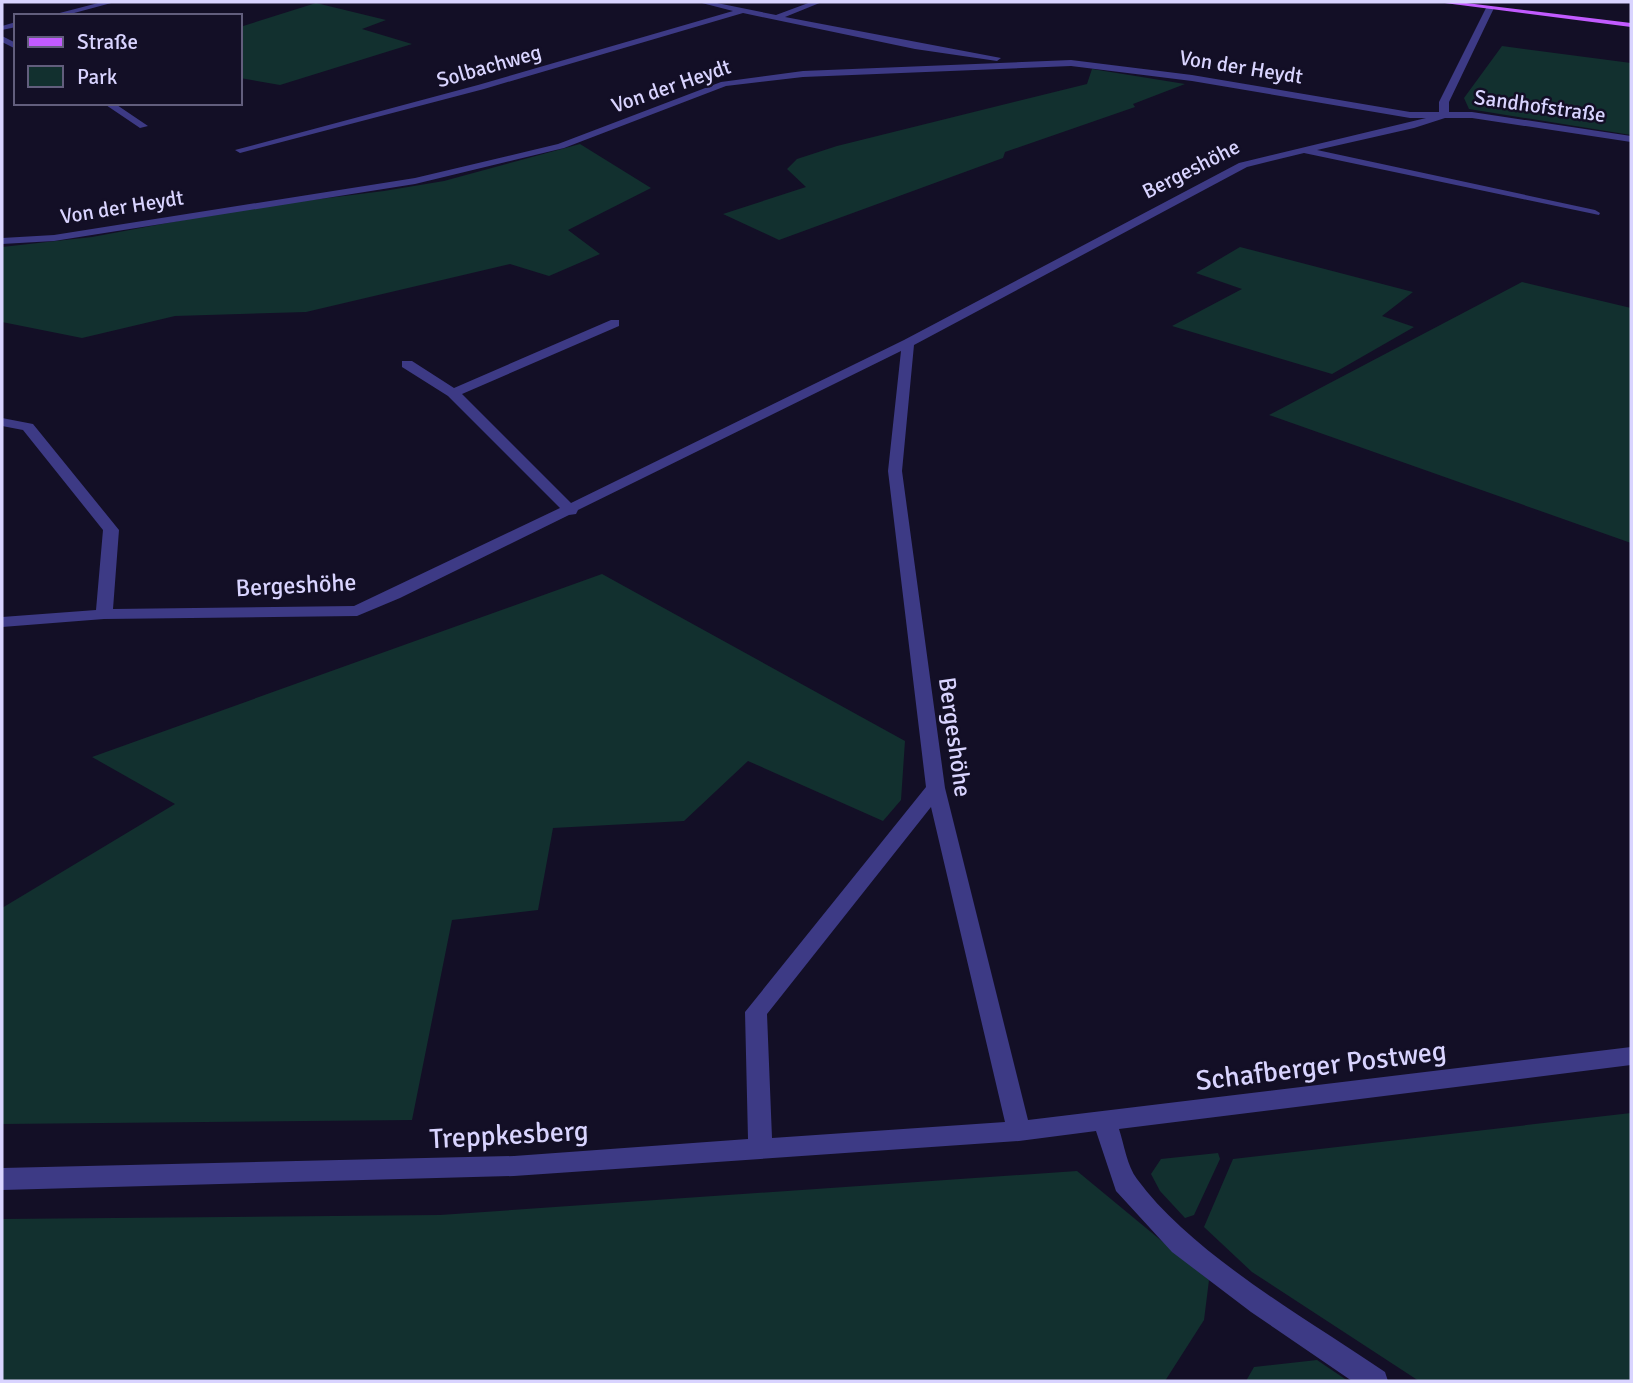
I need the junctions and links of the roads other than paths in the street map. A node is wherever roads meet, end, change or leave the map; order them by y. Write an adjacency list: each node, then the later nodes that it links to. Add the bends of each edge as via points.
1 (111, 2): 8 (street)
2 (702, 2): 7 (street)
3 (818, 2): 9 (street)
4 (1441, 2): 6 (main road)
5 (1508, 6): 6 (main road); 10 (main road)
6 (1490, 8): 13 (street, via 1444,102)
7 (745, 10): 9 (street); 16 (street, Solbachweg, via 481,88)
8 (60, 14)
9 (777, 16): 11 (street, via 915,46)
10 (1631, 25)
11 (1050, 64): 13 (street, Von der Heydt, via 1125,69 1410,115); 19 (street, Von der Heydt, via 742,80 561,146 415,181 54,238)
12 (110, 105): 14 (street)
13 (1444, 115): 15 (street, Sandhofstraße, via 1472,115); 17 (street, Bergeshöhe)
14 (143, 126)
15 (1631, 139)
16 (240, 150)
17 (1301, 150): 18 (street); 21 (street, Bergeshöhe, via 1243,165)
18 (1595, 213)
19 (2, 241)
20 (615, 323): 23 (street)
21 (908, 343): 25 (street, Bergeshöhe); 28 (street, Bergeshöhe, via 895,471)
22 (407, 364): 23 (street)
23 (453, 393): 25 (street)
24 (2, 422): 26 (street, via 28,427 111,530)
25 (570, 511): 26 (street, Bergeshöhe, via 357,611)
26 (104, 614): 27 (street, Bergeshöhe)
27 (2, 621)
28 (936, 788): 31 (street, Bergeshöhe); 32 (street, via 756,1012)
29 (1631, 1056): 30 (street, Schafberger Postweg)
30 (1105, 1122): 31 (street, Schafberger Postweg); 34 (street, via 1125,1183 1181,1244)
31 (1019, 1131): 32 (street, Treppkesberg)
32 (760, 1149): 33 (street, Treppkesberg, via 514,1166)
33 (2, 1179)
34 (1375, 1381)

